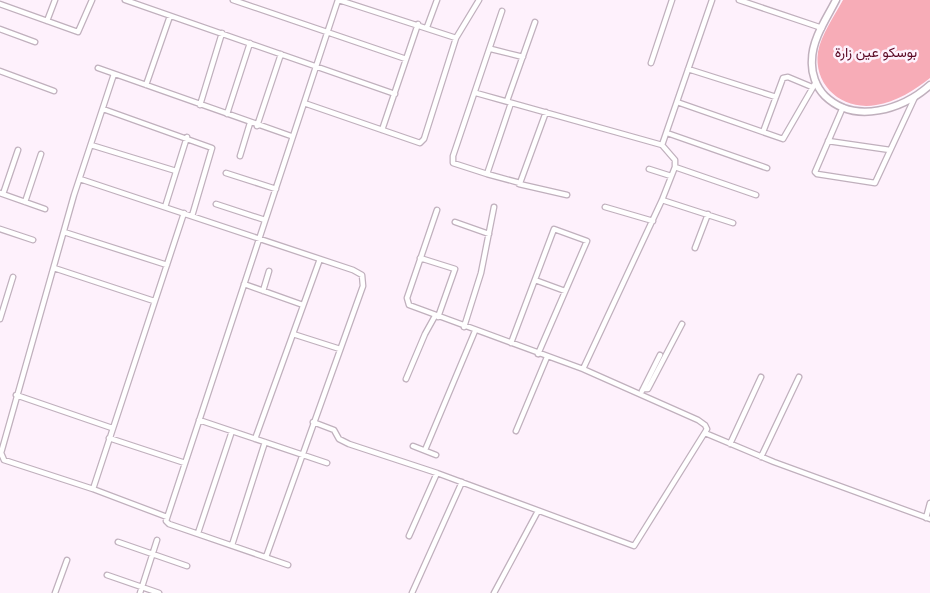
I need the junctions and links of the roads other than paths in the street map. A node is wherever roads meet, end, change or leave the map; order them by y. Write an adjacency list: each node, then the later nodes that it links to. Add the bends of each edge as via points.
1 (54, 0): 15 (street)
2 (92, 0): 15 (street, via 78,32)
3 (125, 0): 14 (street)
4 (233, 0): 22 (street)
5 (338, 0): 17 (street); 22 (street)
6 (437, 0): 18 (street)
7 (479, 0): 23 (street)
8 (672, 0): 30 (street)
9 (712, 0): 33 (street)
10 (739, 0): 19 (street)
11 (836, 0): 19 (main road)
12 (0, 4): 15 (street)
13 (502, 10): 26 (street)
14 (170, 16): 21 (street); 38 (street)
15 (47, 21)
16 (534, 22): 28 (street)
17 (418, 24): 18 (street); 29 (street)
18 (427, 27): 23 (street)
19 (822, 28): 36 (main road, via 812,59)
20 (0, 29): 24 (street)
21 (222, 33): 25 (street); 47 (street)
22 (327, 33): 29 (street); 31 (street)
23 (456, 38): 54 (street, via 423,141)
24 (35, 42)
25 (250, 43): 27 (street); 51 (street)
26 (491, 49): 28 (street); 40 (street)
27 (280, 54): 31 (street); 53 (street)
28 (523, 57): 44 (street)
29 (406, 59): 41 (street)
30 (651, 63)
31 (315, 67): 41 (street); 46 (street)
32 (98, 68): 35 (street)
33 (688, 69): 42 (street); 45 (street)
34 (0, 71): 39 (street)
35 (114, 74): 38 (street); 49 (street)
36 (814, 84): 42 (street, via 785,77); 48 (main road); 55 (street, via 785,138)
37 (930, 84): 43 (main road)
38 (146, 86): 47 (street)
39 (54, 91)
40 (476, 93): 44 (street); 71 (street, via 452,161)
41 (394, 94): 54 (street)
42 (776, 97): 55 (street)
43 (915, 97): 48 (main road, via 874,111 857,112); 63 (street)
44 (509, 102): 50 (street); 71 (street)
45 (677, 102): 55 (street); 56 (street)
46 (304, 103): 54 (street); 57 (street)
47 (200, 105): 51 (street)
48 (843, 107): 59 (street)
49 (103, 109): 58 (street); 60 (street)
50 (546, 112): 61 (street); 74 (street)
51 (228, 114): 52 (street)
52 (250, 123): 53 (street); 65 (street)
53 (257, 126): 57 (street)
54 (382, 130)
55 (763, 132)
56 (667, 133): 61 (street); 67 (street)
57 (291, 136): 75 (street)
58 (187, 138): 69 (street); 89 (street, via 213,150)
59 (828, 140): 63 (street); 63 (street, via 815,172 817,174 875,183)
60 (91, 145): 69 (street); 73 (street)
61 (662, 145): 66 (street, via 674,157)
62 (18, 150): 76 (street)
63 (890, 150)
64 (41, 154): 80 (street)
65 (240, 156)
66 (675, 167): 72 (street); 78 (street)
67 (767, 168)
68 (649, 169): 72 (street)
69 (176, 171): 82 (street)
70 (226, 173): 75 (street)
71 (487, 174): 74 (street)
72 (671, 176): 79 (street)
73 (80, 179): 82 (street); 95 (street)
74 (519, 184): 77 (street)
75 (276, 189): 90 (street)
76 (2, 194): 80 (street)
77 (568, 195)
78 (756, 195)
79 (662, 200): 88 (street); 91 (street)
80 (26, 202): 85 (street)
81 (216, 204): 90 (street)
82 (165, 207): 87 (street)
83 (494, 207): 96 (street)
84 (605, 207): 91 (street)
85 (45, 209)
86 (437, 210): 100 (street)
87 (184, 213): 89 (street); 102 (street)
88 (708, 214): 93 (street); 99 (street)
89 (192, 216): 97 (street)
90 (266, 220): 97 (street)
91 (653, 221): 123 (street)
92 (455, 222): 96 (street)
93 (733, 223)
94 (0, 228): 98 (street)
95 (64, 232): 102 (street); 103 (street)
96 (490, 234): 115 (street)
97 (260, 239): 101 (street); 107 (street)
98 (33, 240)
99 (695, 248)
100 (420, 258): 112 (street, via 406,303); 112 (street, via 456,269)
101 (320, 259): 111 (street); 119 (street, via 358,272 363,278)
102 (167, 265): 110 (street)
103 (54, 268): 110 (street); 128 (street)
104 (270, 271): 108 (street)
105 (13, 277): 113 (street)
106 (535, 280): 109 (street); 109 (street, via 554,229 587,241); 118 (street)
107 (244, 284): 108 (street); 130 (street)
108 (263, 291): 111 (street)
109 (566, 291): 120 (street)
110 (154, 301): 132 (street)
111 (304, 305): 117 (street)
112 (437, 317): 115 (street); 126 (street, via 425,334)
113 (0, 319)
114 (682, 324): 127 (street, via 648,389)
115 (464, 327): 116 (street)
116 (475, 330): 118 (street); 142 (street)
117 (293, 334): 119 (street); 137 (street)
118 (511, 344): 120 (street)
119 (340, 349): 131 (street)
120 (538, 354): 122 (street)
121 (660, 355): 127 (street)
122 (547, 357): 123 (street); 134 (street)
123 (583, 369): 129 (street)
124 (761, 376): 140 (street)
125 (798, 377): 145 (street)
126 (406, 379)
127 (643, 389): 129 (street)
128 (16, 395): 132 (street); 138 (street)
129 (640, 395): 135 (street, via 703,423 707,427)
130 (199, 420): 133 (street); 146 (street)
131 (313, 422): 143 (street); 148 (street, via 334,430 341,440)
132 (112, 428): 136 (street)
133 (232, 431): 137 (street); 155 (street)
134 (516, 431)
135 (705, 433): 140 (street); 152 (street, via 634,546)
136 (109, 438): 146 (street); 150 (street)
137 (255, 439): 139 (street)
138 (1, 440): 150 (street, via 0,453 4,460)
139 (264, 442): 143 (street); 159 (street)
140 (730, 444): 145 (street)
141 (414, 446): 142 (street)
142 (425, 450): 144 (street)
143 (301, 454): 147 (street); 161 (street)
144 (436, 454)
145 (761, 457): 154 (street)
146 (185, 463): 153 (street)
147 (327, 463)
148 (437, 473): 149 (street); 156 (street)
149 (462, 482): 152 (street); 170 (street)
150 (93, 489): 153 (street)
151 (930, 503): 154 (street)
152 (538, 511): 171 (street)
153 (167, 517): 155 (street, via 168,523)
154 (928, 519)
155 (198, 533): 159 (street)
156 (409, 536)
157 (157, 540): 160 (street)
158 (118, 542): 160 (street)
159 (232, 545): 161 (street)
160 (153, 554): 164 (street); 166 (street)
161 (266, 557): 163 (street)
162 (67, 560): 167 (street)
163 (288, 565)
164 (187, 566)
165 (107, 576): 166 (street)
166 (142, 587): 168 (street); 169 (street)
167 (56, 593)
168 (140, 593)
169 (159, 593)
170 (412, 593)
171 (494, 593)

